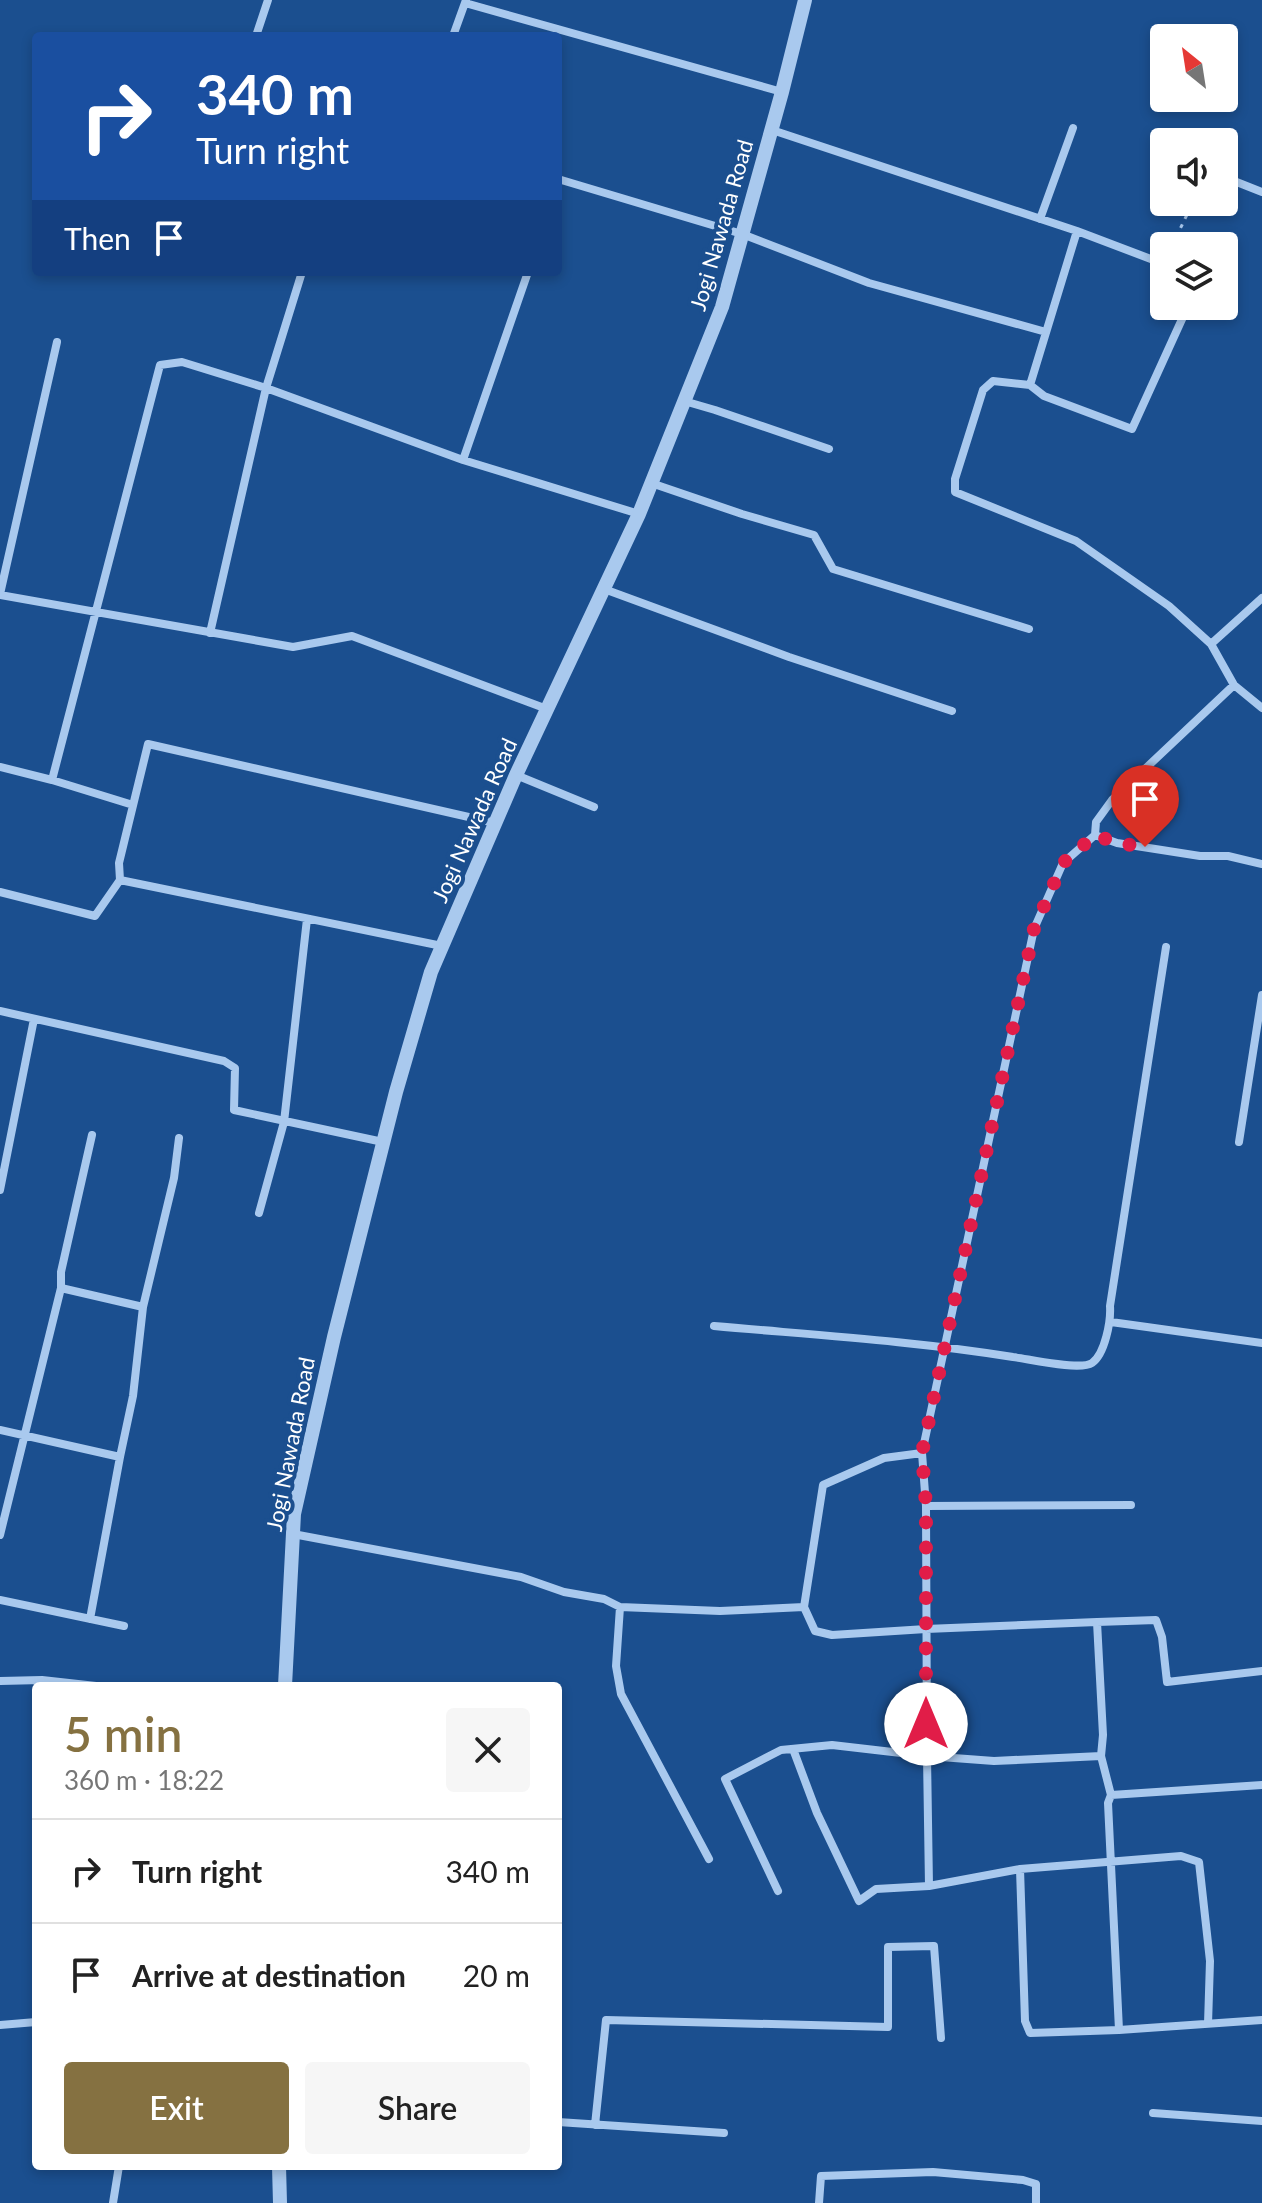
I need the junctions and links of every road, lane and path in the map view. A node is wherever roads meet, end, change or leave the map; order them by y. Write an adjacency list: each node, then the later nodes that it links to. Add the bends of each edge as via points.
1 (268, 0): 4 (street)
2 (805, 0): 6 (street, Jogi Nawada Road)
3 (466, 1): 5 (street); 6 (street)
4 (257, 32)
5 (454, 32)
6 (782, 92): 8 (street, Jogi Nawada Road)
7 (1073, 128): 12 (street)
8 (772, 130): 12 (street); 14 (street, Jogi Nawada Road)
9 (562, 180): 14 (street)
10 (1238, 183): 11 (street)
11 (1262, 192)
12 (1040, 219): 13 (street)
13 (1077, 231): 15 (street); 19 (street)
14 (742, 234): 19 (street, via 869,283); 23 (street, Jogi Nawada Road, via 722,307)
15 (1150, 259)
16 (301, 276): 22 (street)
17 (527, 276): 25 (street)
18 (1182, 320): 21 (street, via 1132,429 1044,396)
19 (1046, 332): 21 (street)
20 (57, 342): 29 (street)
21 (1030, 385): 34 (street, via 993,381 983,390 955,492 1076,541 1169,606)
22 (266, 388): 25 (street); 31 (street, via 182,362 160,365); 33 (street)
23 (684, 401): 24 (street); 26 (street, Jogi Nawada Road)
24 (829, 449)
25 (463, 460): 27 (street)
26 (651, 483): 27 (street, Jogi Nawada Road); 32 (street, via 814,535 833,569)
27 (639, 514): 28 (street, Jogi Nawada Road)
28 (604, 589): 37 (street, Jogi Nawada Road); 38 (street)
29 (0, 594): 31 (street)
30 (1262, 598): 34 (street)
31 (96, 613): 33 (street); 41 (street)
32 (1029, 629)
33 (210, 633): 37 (street, via 293,647 352,636)
34 (1211, 644): 35 (street)
35 (1234, 685): 36 (street); 45 (street, via 1112,800 1096,822)
36 (1262, 708)
37 (547, 709): 40 (street, Jogi Nawada Road)
38 (952, 711)
39 (0, 767): 41 (street)
40 (516, 775): 43 (street); 44 (street, Jogi Nawada Road)
41 (52, 780): 42 (street)
42 (133, 805): 44 (street, via 148,744); 47 (street)
43 (594, 807)
44 (495, 823): 50 (street, Jogi Nawada Road)
45 (1095, 835): 46 (street, via 1117,843); 67 (street, via 1063,863 1034,929)
46 (1262, 864)
47 (120, 880): 48 (street, via 95,916); 49 (street)
48 (0, 892)
49 (307, 919): 50 (street); 55 (street)
50 (442, 946): 58 (street, Jogi Nawada Road)
51 (1166, 947): 64 (street)
52 (1262, 995): 59 (street)
53 (0, 1011): 54 (street)
54 (34, 1019): 55 (street, via 224,1061 235,1068 234,1110); 60 (street)
55 (284, 1122): 58 (street); 61 (street)
56 (92, 1135): 62 (street)
57 (179, 1138): 63 (street)
58 (383, 1142): 74 (street, Jogi Nawada Road, via 334,1337)
59 (1239, 1142)
60 (0, 1190)
61 (259, 1213)
62 (61, 1288): 63 (street); 69 (street)
63 (143, 1307): 71 (street)
64 (1111, 1322): 66 (street); 67 (street, via 1100,1353 1088,1365)
65 (714, 1326): 67 (street)
66 (1262, 1343)
67 (943, 1347): 70 (street)
68 (0, 1430): 69 (street)
69 (23, 1435): 71 (street); 75 (street)
70 (922, 1453): 73 (street); 78 (street, via 884,1458 823,1485)
71 (120, 1457): 79 (street)
72 (1131, 1505): 73 (street)
73 (926, 1506): 82 (street)
74 (293, 1534): 77 (street, via 521,1577); 86 (street, Jogi Nawada Road)
75 (0, 1535)
76 (0, 1600): 79 (street)
77 (620, 1607): 78 (street); 92 (street, via 616,1666 621,1694)
78 (804, 1607): 82 (street, via 815,1631 832,1635)
79 (90, 1619): 81 (street)
80 (1097, 1622): 82 (street); 83 (street, via 1156,1620 1167,1682); 89 (street)
81 (124, 1626)
82 (926, 1629): 88 (street)
83 (1262, 1671)
84 (0, 1681): 85 (street)
85 (60, 1682)
86 (285, 1682)
87 (793, 1749): 88 (street, via 832,1745); 95 (street, via 859,1901 876,1889); 96 (street, via 725,1779)
88 (927, 1756): 89 (street, via 994,1761); 95 (street)
89 (1101, 1756): 91 (street)
90 (1262, 1785): 91 (street)
91 (1111, 1795): 93 (street)
92 (709, 1859)
93 (1110, 1861): 94 (street); 99 (street, via 1181,1856 1199,1862 1210,1961); 101 (street)
94 (1020, 1869): 95 (street); 101 (street, via 1025,2021 1030,2033)
95 (929, 1886)
96 (778, 1891)
97 (1262, 2020): 99 (street)
98 (32, 2022): 100 (street)
99 (1208, 2024): 101 (street)
100 (0, 2025)
101 (1119, 2030)
102 (941, 2038): 106 (street, via 934,1946 888,1947 888,2027 606,2020)
103 (1153, 2113): 104 (street)
104 (1262, 2121)
105 (562, 2122): 106 (street)
106 (595, 2125): 107 (street)
107 (724, 2133)
108 (118, 2170): 110 (street)
109 (279, 2170): 111 (street)
110 (113, 2203)
111 (280, 2203)
112 (819, 2203): 113 (street, via 821,2176 933,2172 1023,2180 1036,2184)
113 (1036, 2203)

